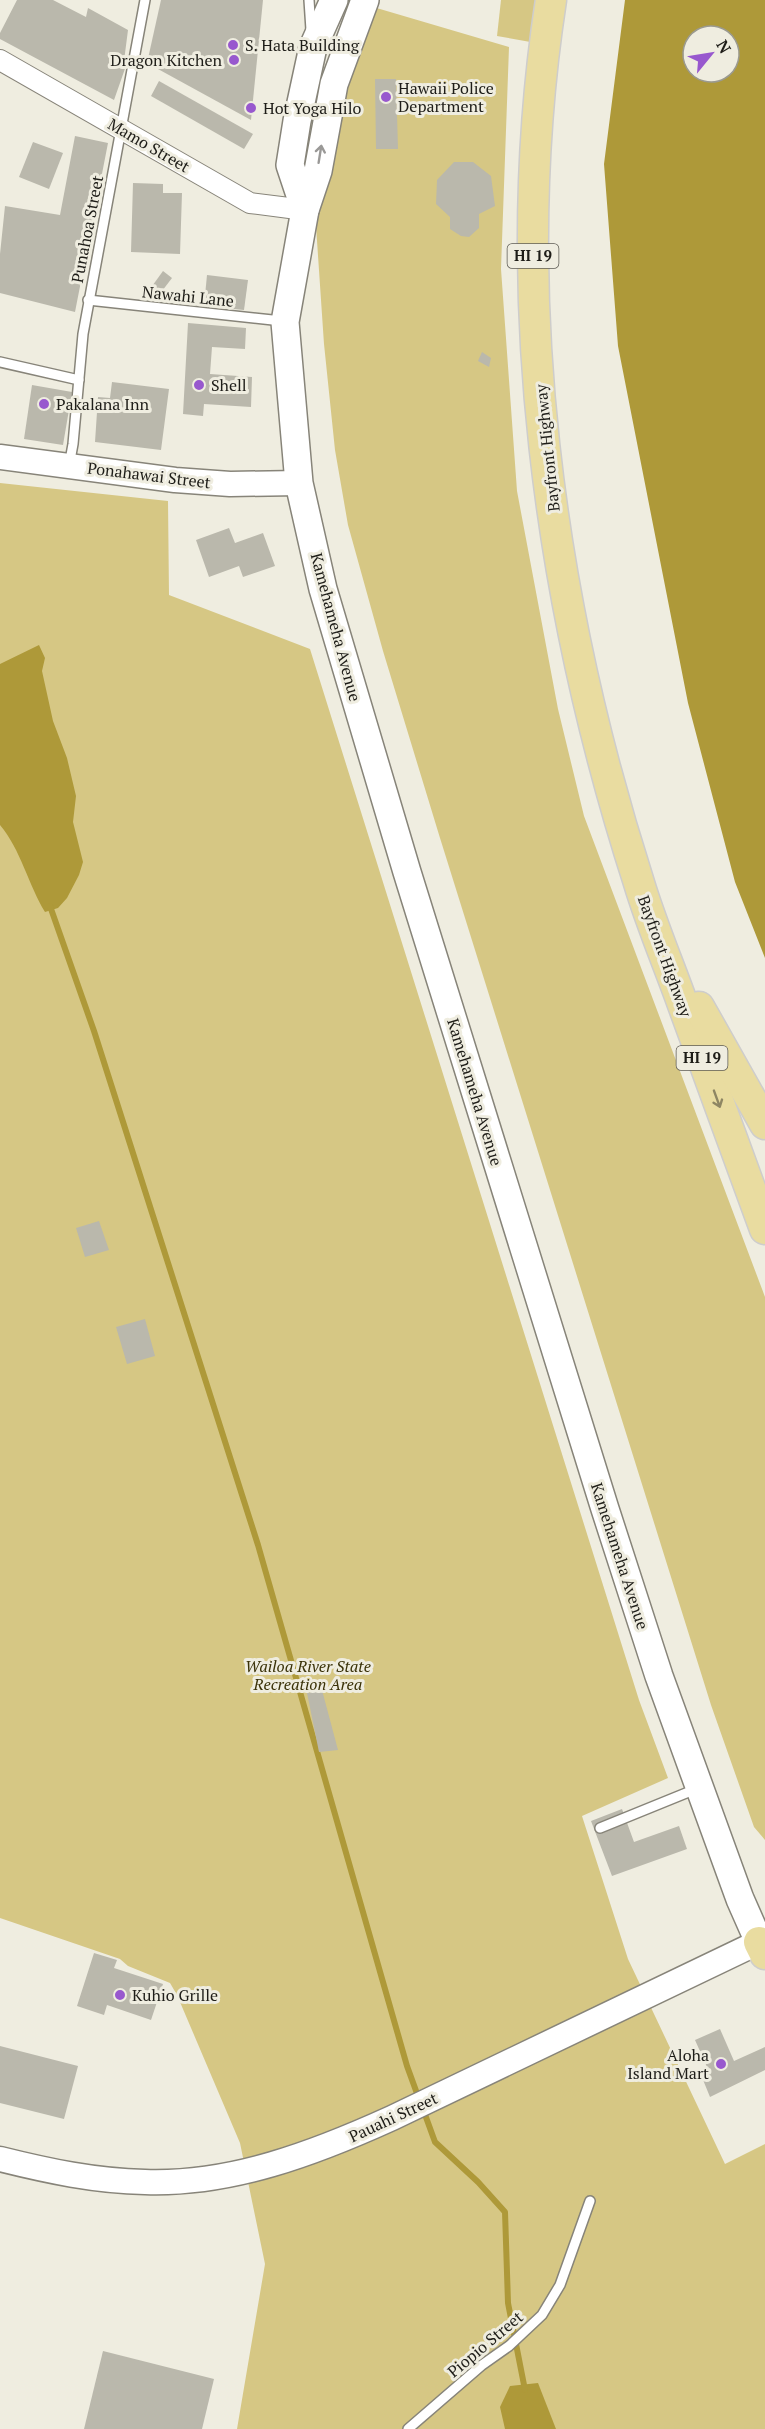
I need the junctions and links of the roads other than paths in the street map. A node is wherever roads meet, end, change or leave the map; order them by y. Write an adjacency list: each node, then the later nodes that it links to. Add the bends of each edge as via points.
1 (145, 0): 8 (lane, Punahoa Street)
2 (309, 0): 6 (lane, Kamehameha Avenue)
3 (333, 0): 6 (main road, Kamehameha Avenue)
4 (365, 0): 9 (main road, Kamehameha Avenue, one-way to 4, via 318,171 334,84)
5 (551, 0): 17 (main road, Bayfront Highway / HI 19, via 534,173 533,282 542,409 576,642)
6 (313, 47): 9 (main road, Kamehameha Avenue, via 290,165)
7 (0, 60): 8 (street, Mamo Street)
8 (123, 129): 9 (street, Mamo Street, via 250,203); 10 (lane, Punahoa Street)
9 (305, 210): 11 (main road, Kamehameha Avenue)
10 (88, 300): 11 (lane, Nawahi Lane); 13 (lane, Punahoa Street)
11 (285, 322): 16 (main road, Kamehameha Avenue)
12 (0, 362): 13 (lane)
13 (79, 380): 15 (lane, Punahoa Street)
14 (0, 457): 15 (street, Ponahawai Street)
15 (69, 466): 16 (street, Ponahawai Street, via 175,480)
16 (299, 483): 20 (main road, Kamehameha Avenue, via 323,589 410,884 605,1509 659,1676)
17 (640, 886): 18 (main road, Bayfront Highway / HI 19, via 693,996); 19 (main road, Bayfront Highway / HI 19, one-way to 19)
18 (765, 1124)
19 (765, 1229)
20 (701, 1787): 21 (lane); 22 (main road, Kamehameha Avenue, via 740,1899)
21 (600, 1828)
22 (763, 1943): 23 (street, Pauahi Street, via 392,2118 298,2157 253,2169 147,2183 91,2179)
23 (1, 2162)
24 (590, 2201): 25 (lane, Piopio Street, via 560,2285 542,2315)
25 (408, 2429)

